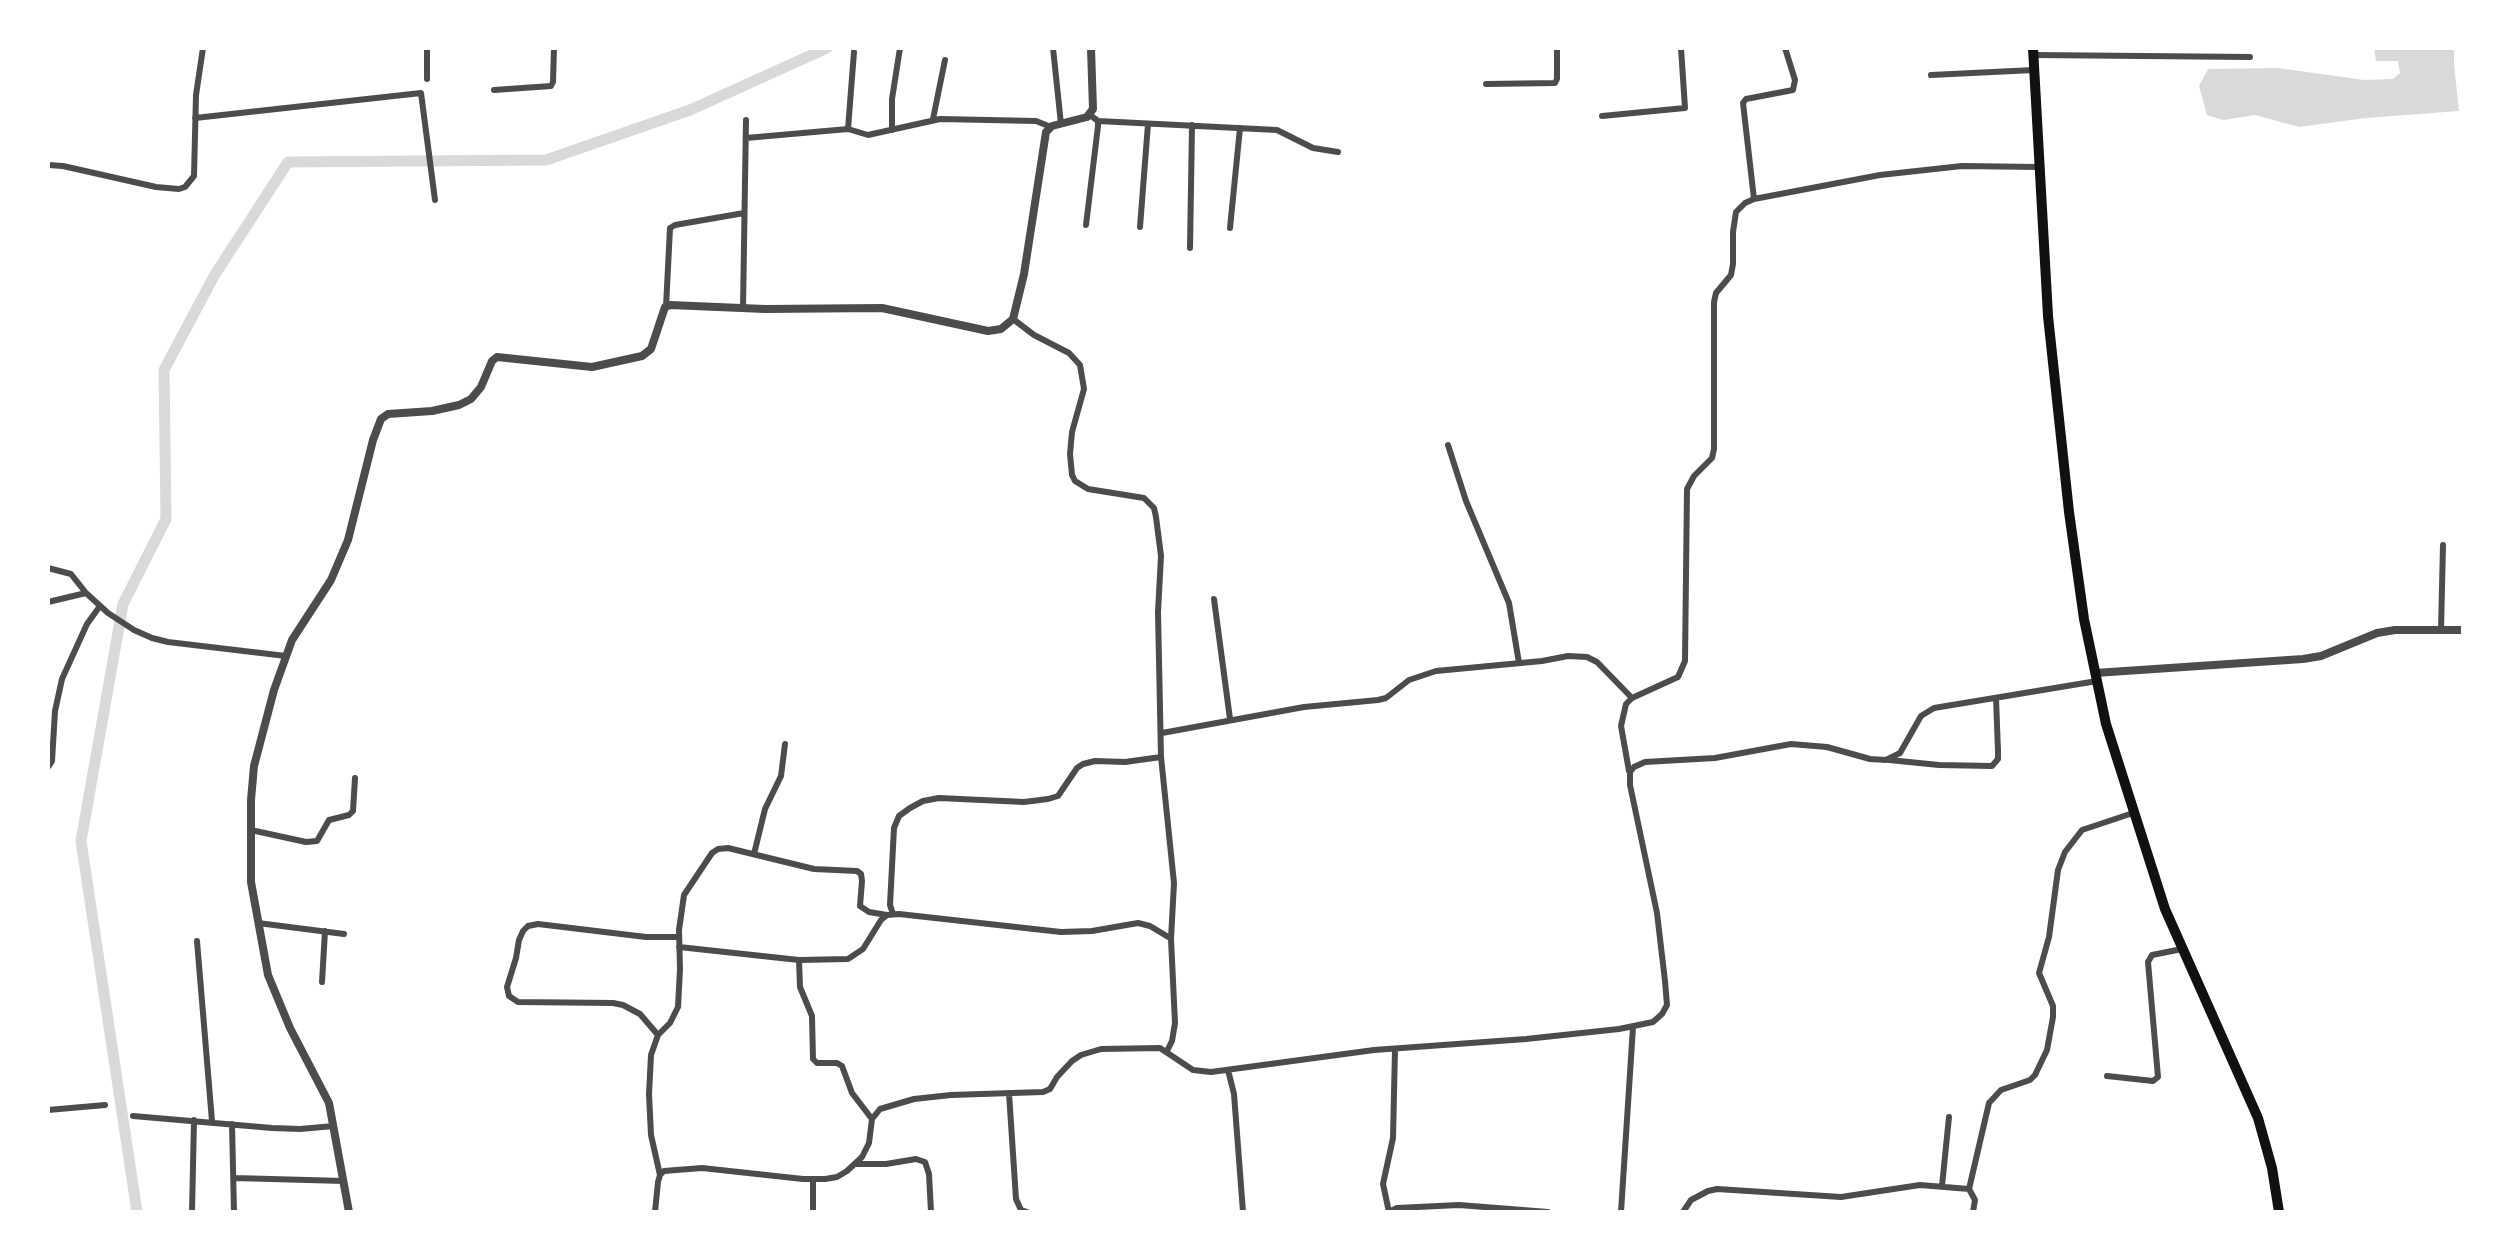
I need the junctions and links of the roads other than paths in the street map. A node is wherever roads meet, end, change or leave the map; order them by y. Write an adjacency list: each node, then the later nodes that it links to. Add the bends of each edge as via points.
1 (203, 48): 22 (street)
2 (428, 48): 18 (street)
3 (554, 48): 20 (street, via 551,86)
4 (900, 48): 32 (street)
5 (1053, 48): 26 (street)
6 (1091, 48): 23 (street)
7 (1557, 48): 19 (street, via 1555,82)
8 (1681, 48): 21 (street, via 1685,108)
9 (1785, 48): 38 (street, via 1793,90 1743,103)
10 (2207, 48): 13 (street)
11 (854, 52): 31 (street)
12 (2033, 52): 13 (street); 16 (main road)
13 (2207, 57): 14 (street)
14 (2250, 57)
15 (945, 60): 24 (street)
16 (2034, 70): 17 (street); 36 (main road)
17 (1931, 75)
18 (428, 79)
19 (1486, 84)
20 (494, 90)
21 (1602, 116)
22 (195, 118): 35 (street, via 194,176 185,188); 37 (street, via 421,93)
23 (1094, 118): 26 (street); 27 (street); 40 (street)
24 (933, 119): 29 (street); 32 (street)
25 (746, 120): 33 (street)
26 (1061, 124): 29 (street)
27 (1148, 124): 28 (street); 41 (street)
28 (1192, 125): 30 (street); 43 (street)
29 (1051, 127): 46 (street)
30 (1240, 128): 34 (street, via 1277,130 1312,148); 42 (street)
31 (848, 129): 32 (street, via 864,136); 33 (street)
32 (892, 130)
33 (746, 138): 39 (street)
34 (1338, 152)
35 (48, 165)
36 (2038, 167): 38 (street, via 1911,170); 58 (main road, via 2069,512)
37 (436, 200)
38 (1754, 200): 59 (street, via 1736,212 1734,264 1714,302 1716,438 1712,458 1687,489 1685,661 1671,682)
39 (744, 213): 44 (street, via 670,228); 45 (street)
40 (1086, 225)
41 (1140, 227)
42 (1230, 228)
43 (1190, 248)
44 (666, 306): 45 (street); 56 (street, via 642,356 592,366 498,357 471,399 381,418 348,540)
45 (742, 308): 46 (street, via 882,308 988,331)
46 (1013, 319): 62 (street, via 1080,365 1084,388 1070,454 1075,481 1136,495 1154,508 1160,534)
47 (1448, 445): 57 (street, via 1508,603)
48 (2443, 545): 54 (street)
49 (48, 568): 50 (street, via 71,574)
50 (86, 593): 52 (street); 53 (street)
51 (1214, 599): 61 (street)
52 (48, 602)
53 (100, 606): 56 (street, via 134,630 168,642); 66 (street, via 62,679)
54 (2441, 630): 55 (street); 58 (street, via 2395,630 2303,660)
55 (2464, 630)
56 (286, 656): 70 (street, via 254,766)
57 (1519, 664): 59 (street, via 1587,657); 61 (street, via 1421,675 1378,700)
58 (2096, 677): 60 (street); 69 (main road)
59 (1632, 698): 67 (street, via 1621,726)
60 (1996, 698): 65 (street, via 1926,712 1900,753); 65 (street, via 1996,764)
61 (1230, 719): 62 (street)
62 (1162, 733): 64 (street)
63 (784, 744): 71 (street, via 781,776)
64 (1161, 757): 72 (street, via 1089,762 1048,799 939,798 910,808 894,828); 77 (street, via 1174,883)
65 (1886, 760): 67 (street, via 1791,744 1639,763)
66 (48, 768)
67 (1630, 772): 83 (street, via 1666,1005 1653,1022)
68 (355, 778): 70 (street, via 353,811 329,820 317,841)
69 (2133, 813): 80 (main road); 105 (street, via 2082,830 2065,852 2040,966 2054,1017 2047,1050 2030,1080 2001,1090 1990,1103)
70 (250, 830): 73 (street)
71 (754, 854): 72 (street, via 814,870 857,871 860,906); 76 (street, via 728,848 712,853 684,895)
72 (890, 915): 77 (street, via 1061,932 1138,923); 81 (street, via 856,956)
73 (258, 922): 74 (street); 98 (street, via 268,976)
74 (325, 932): 75 (street); 82 (street)
75 (344, 934)
76 (679, 937): 79 (street); 84 (street, via 528,926 506,987 518,1002 623,1006)
77 (1170, 939): 86 (street, via 1175,1023)
78 (197, 941): 96 (street)
79 (679, 947): 81 (street); 84 (street, via 678,1007)
80 (2182, 948): 88 (street, via 2148,962 2158,1077); 119 (main road, via 2258,1118)
81 (800, 960): 94 (street, via 813,1058 842,1066)
82 (322, 982)
83 (1633, 1027): 85 (street); 116 (street)
84 (658, 1034): 100 (street, via 649,1094)
85 (1395, 1048): 87 (street); 114 (street, via 1393,1138 1383,1184)
86 (1167, 1051): 87 (street, via 1193,1070); 89 (street, via 1100,1049 1072,1062 1050,1089)
87 (1228, 1070): 113 (street)
88 (2107, 1076)
89 (1009, 1093): 94 (street, via 914,1099); 112 (street, via 1016,1199)
90 (105, 1105): 91 (street)
91 (48, 1110)
92 (133, 1116): 95 (street)
93 (1949, 1117): 104 (street)
94 (872, 1119): 99 (street, via 869,1143)
95 (194, 1120): 96 (street); 106 (street)
96 (212, 1121): 97 (street)
97 (232, 1124): 98 (street); 101 (street)
98 (334, 1126): 103 (street)
99 (856, 1164): 102 (street, via 836,1177); 111 (street, via 926,1162)
100 (660, 1175): 102 (street, via 688,1168); 109 (street)
101 (234, 1178): 103 (street); 107 (street)
102 (813, 1179): 110 (street)
103 (344, 1182): 108 (street)
104 (1942, 1186): 105 (street); 117 (street, via 1840,1196 1718,1189 1691,1200)
105 (1969, 1189): 118 (street)
106 (192, 1212)
107 (234, 1212)
108 (349, 1212)
109 (656, 1212)
110 (813, 1212)
111 (931, 1212)
112 (1027, 1212)
113 (1243, 1212)
114 (1389, 1212): 115 (street, via 1458,1206)
115 (1548, 1212)
116 (1621, 1212)
117 (1684, 1212)
118 (1974, 1212)
119 (2279, 1212)

